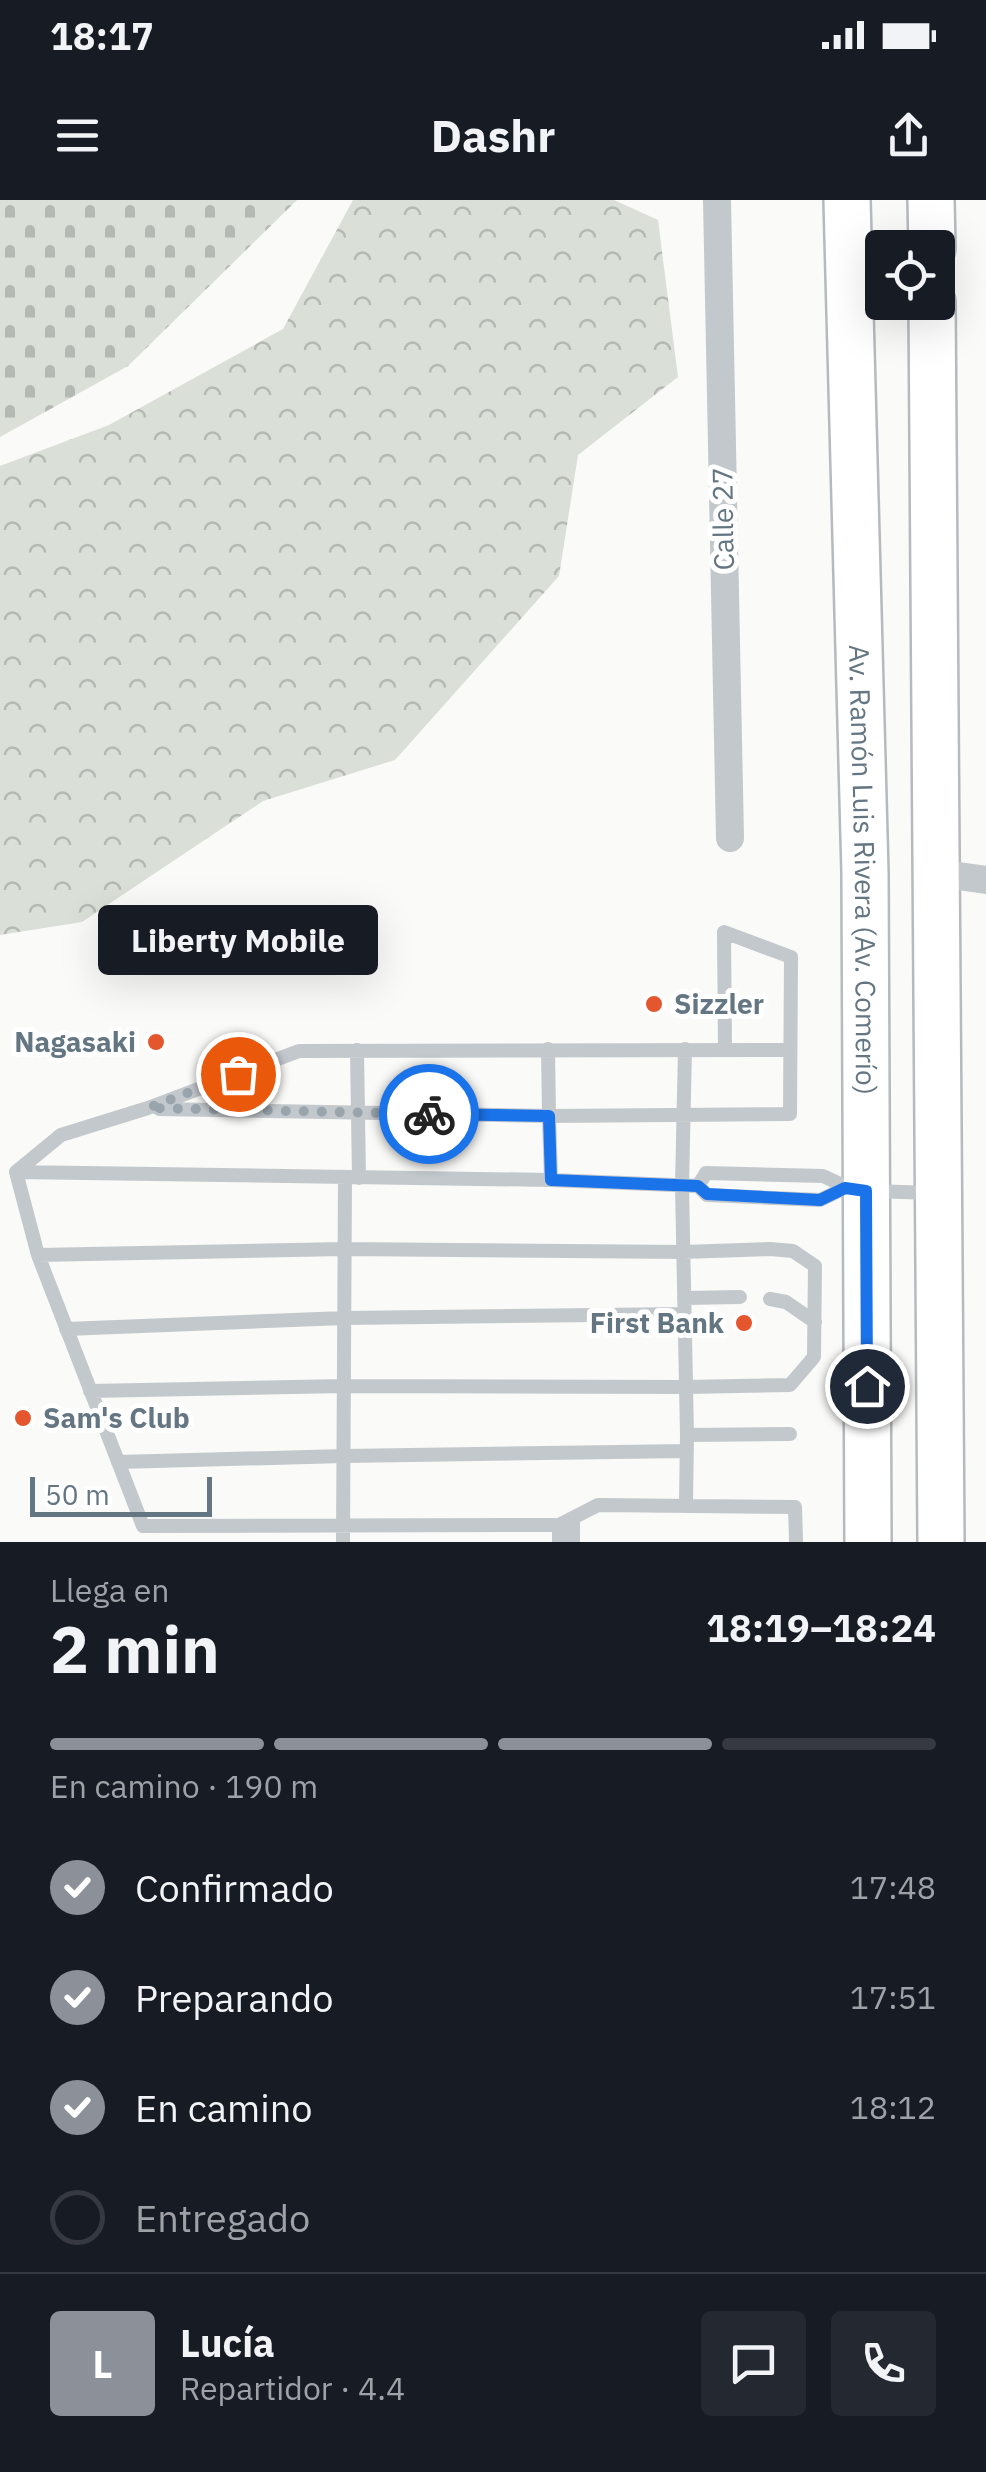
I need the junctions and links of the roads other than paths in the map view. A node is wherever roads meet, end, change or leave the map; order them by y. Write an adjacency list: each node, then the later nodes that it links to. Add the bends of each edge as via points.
1 (717, 200): 6 (street, Calle 27)
2 (848, 200): 22 (main road, Av. Ramón Luis Rivera (Av. Comerío), via 865,873)
3 (931, 200): 4 (main road)
4 (932, 230)
5 (932, 320): 7 (main road)
6 (730, 838)
7 (937, 873): 8 (street); 23 (main road)
8 (986, 880)
9 (685, 1049): 11 (lane); 12 (lane); 17 (lane)
10 (357, 1050): 11 (lane); 14 (lane, via 299,1051); 15 (lane)
11 (548, 1050): 16 (lane)
12 (725, 1050): 13 (lane); 13 (lane, via 724,932 791,957)
13 (790, 1050): 17 (lane, via 790,1114)
14 (148, 1108): 15 (lane); 18 (lane, via 61,1135)
15 (358, 1113): 16 (lane); 19 (lane)
16 (549, 1116): 17 (lane); 20 (lane)
17 (683, 1116): 21 (lane)
18 (16, 1172): 19 (lane); 26 (lane)
19 (352, 1178): 20 (lane); 24 (lane)
20 (551, 1180): 21 (lane)
21 (690, 1186): 22 (lane, via 707,1194 820,1200); 22 (lane, via 706,1173 823,1176); 25 (lane)
22 (855, 1190): 23 (lane); 49 (main road, Av. Ramón Luis Rivera (Av. Comerío))
23 (940, 1193): 50 (main road)
24 (344, 1248): 25 (lane); 26 (lane); 31 (lane)
25 (683, 1252): 28 (lane); 32 (lane, via 794,1251 815,1266)
26 (38, 1255): 33 (lane)
27 (740, 1297): 28 (lane)
28 (684, 1298): 30 (lane)
29 (770, 1299): 32 (lane)
30 (684, 1314): 31 (lane); 35 (lane)
31 (344, 1318): 33 (lane); 34 (lane)
32 (815, 1322): 35 (lane, via 814,1357 790,1384)
33 (66, 1329): 36 (lane)
34 (344, 1386): 35 (lane); 36 (lane); 40 (lane)
35 (686, 1387): 38 (lane)
36 (90, 1391): 41 (lane)
37 (790, 1434): 38 (lane)
38 (688, 1435): 39 (lane)
39 (687, 1452): 40 (lane); 42 (lane)
40 (344, 1456): 41 (lane); 44 (lane)
41 (118, 1462): 44 (lane, via 143,1526)
42 (686, 1504): 43 (lane, via 598,1505); 48 (lane, via 795,1507)
43 (566, 1522): 44 (lane); 46 (lane); 47 (lane)
44 (343, 1525): 45 (lane)
45 (343, 1542)
46 (559, 1542)
47 (573, 1542)
48 (796, 1542)
49 (868, 1542)
50 (941, 1542)

